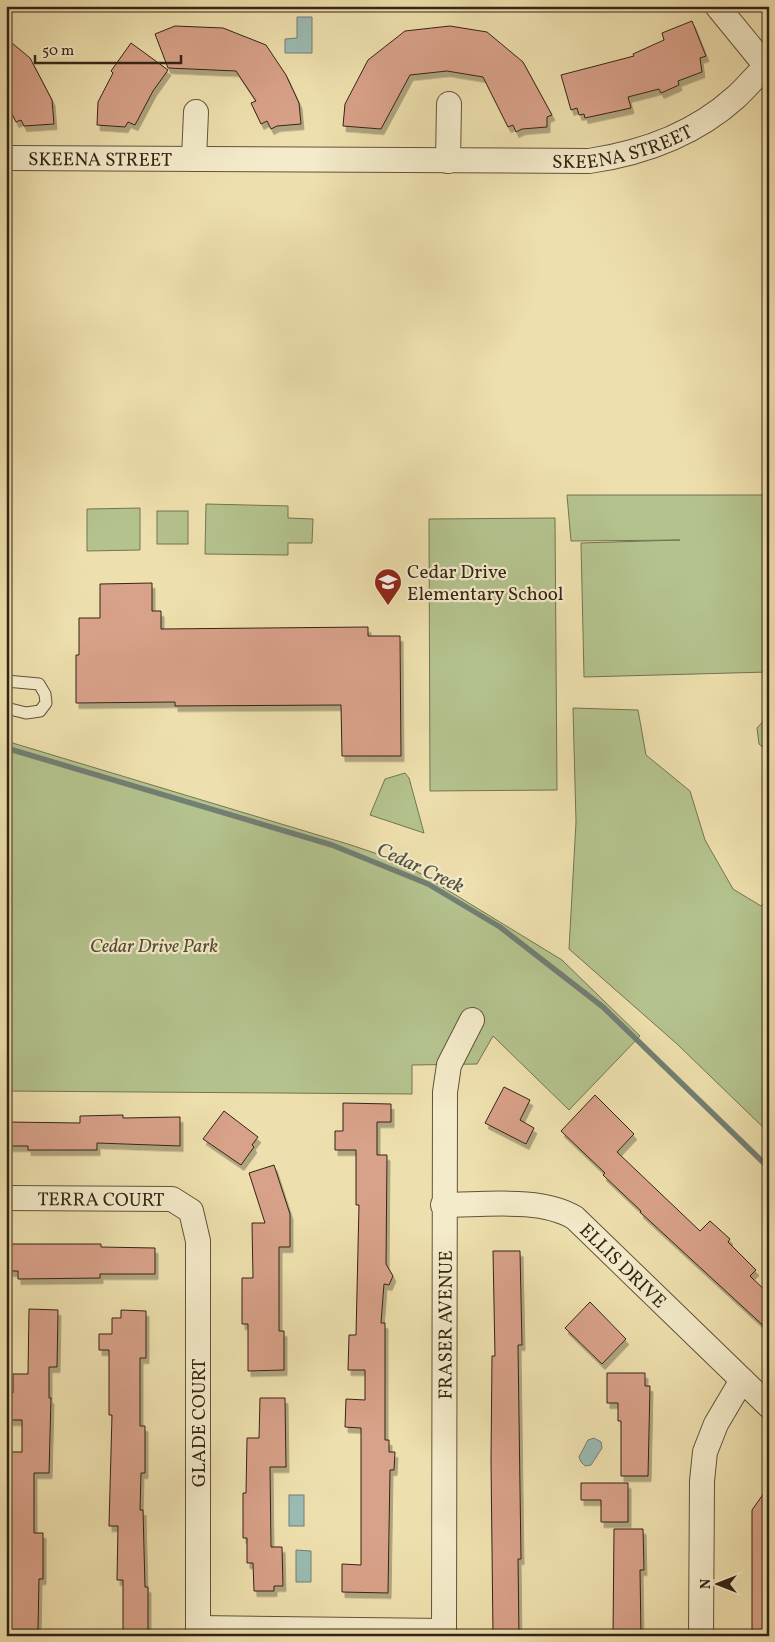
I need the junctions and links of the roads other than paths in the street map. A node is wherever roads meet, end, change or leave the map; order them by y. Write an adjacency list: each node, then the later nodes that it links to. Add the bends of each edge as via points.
1 (717, 6): 2 (street)
2 (768, 65): 7 (street, SKEENA STREET, via 707,120 684,134 634,153 589,161)
3 (449, 104): 7 (street)
4 (196, 112): 6 (street, SKEENA STREET)
5 (6, 158): 6 (street, SKEENA STREET)
6 (194, 158): 7 (street, SKEENA STREET)
7 (448, 161)
8 (6, 681): 9 (lane, via 39,684 46,703 40,711 26,713)
9 (6, 708)
10 (472, 1020): 12 (street, FRASER AVENUE, via 446,1075)
11 (6, 1198): 13 (street, TERRA COURT, via 172,1199)
12 (443, 1205): 14 (street, ELLIS DRIVE, via 539,1206 555,1208 570,1215); 17 (street, FRASER AVENUE)
13 (192, 1211): 16 (street, GLADE COURT, via 198,1242)
14 (742, 1380): 15 (street, ELLIS DRIVE); 18 (street, via 716,1424 705,1452)
15 (769, 1406)
16 (198, 1632): 17 (street)
17 (444, 1633)
18 (701, 1636)

